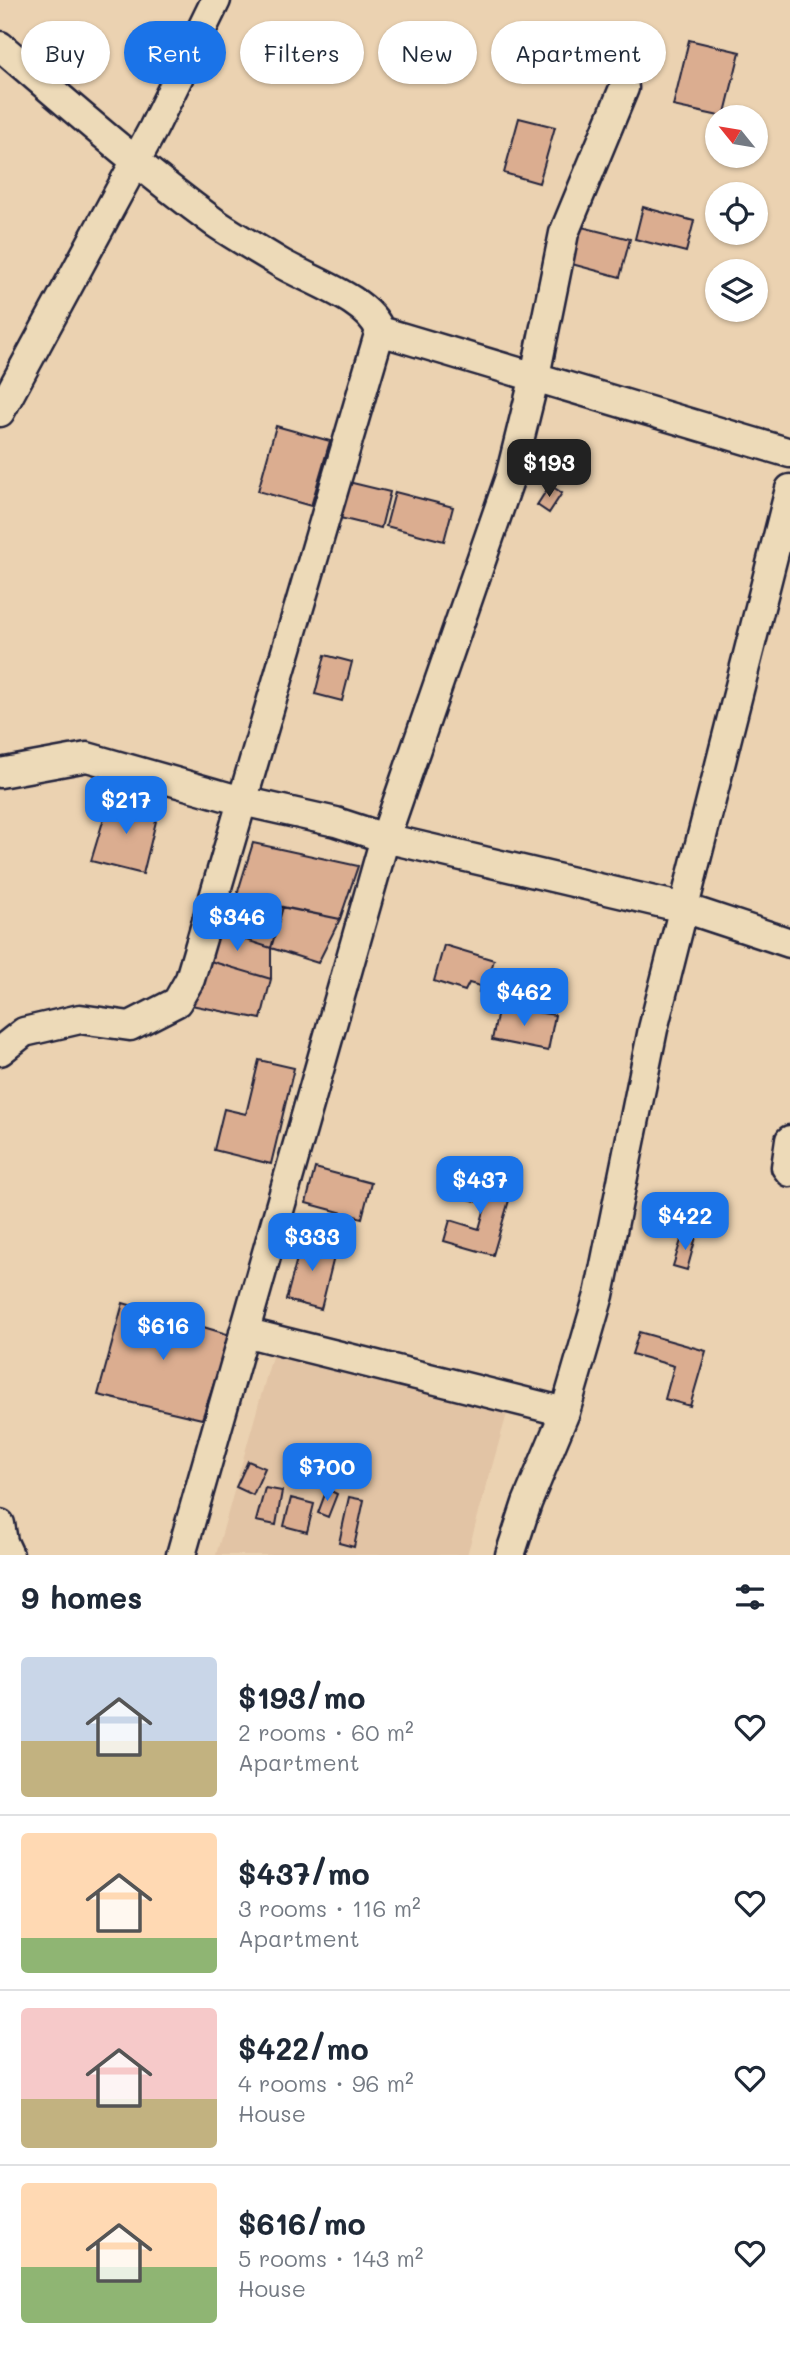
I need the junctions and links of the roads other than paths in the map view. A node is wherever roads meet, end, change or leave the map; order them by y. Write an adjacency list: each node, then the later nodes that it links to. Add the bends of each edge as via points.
1 (216, 0): 4 (street)
2 (0, 46): 4 (street)
3 (624, 88): 6 (street, via 564,233)
4 (136, 161): 5 (street, via 216,223 285,266 338,291 377,320); 7 (street)
5 (380, 331): 6 (street); 11 (street)
6 (534, 376): 8 (street); 12 (street, via 510,477)
7 (0, 412)
8 (790, 453)
9 (790, 489): 13 (street)
10 (0, 773): 11 (street, via 87,757)
11 (242, 801): 12 (street); 15 (street, via 190,979 177,1002 130,1026 80,1019 24,1032)
12 (384, 838): 13 (street); 18 (street)
13 (684, 908): 14 (street); 19 (street, via 653,1029 599,1295)
14 (790, 943)
15 (0, 1051)
16 (790, 1140): 17 (street, via 786,1167)
17 (790, 1172)
18 (244, 1332): 19 (street); 22 (street)
19 (565, 1412): 23 (street)
20 (0, 1524): 21 (street)
21 (9, 1555)
22 (181, 1555)
23 (510, 1555)

